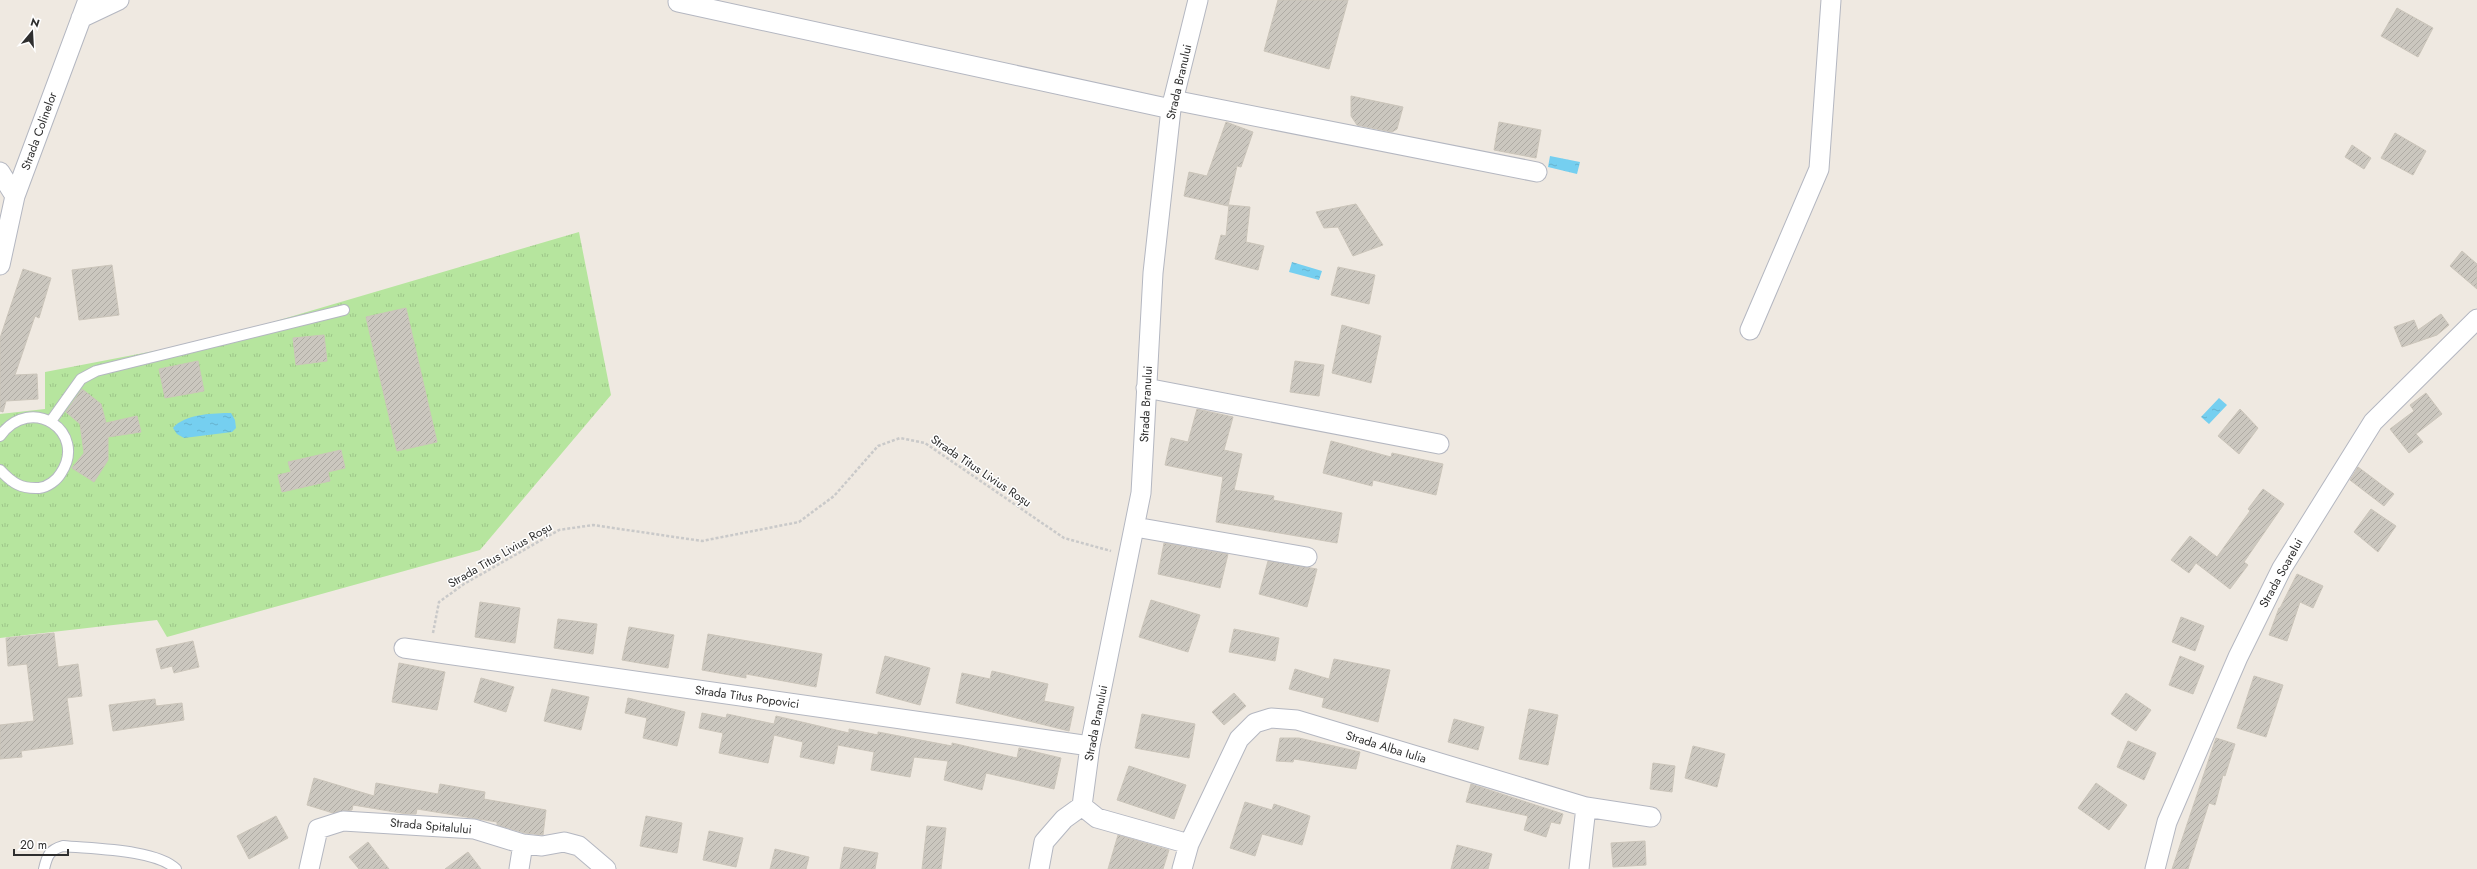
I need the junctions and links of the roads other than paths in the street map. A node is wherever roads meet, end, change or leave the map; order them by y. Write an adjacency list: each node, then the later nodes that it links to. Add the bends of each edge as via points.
1 (88, 0): 6 (street, Strada Colinelor)
2 (119, 0): 6 (street)
3 (1198, 0): 7 (street, Strada Branului)
4 (1831, 0): 14 (street, via 1819,170)
5 (678, 2): 7 (street)
6 (81, 18): 10 (street, Strada Colinelor)
7 (1172, 104): 9 (street); 15 (street, Strada Branului, via 1156,237)
8 (0, 172): 10 (street)
9 (1537, 172)
10 (15, 196): 11 (street, Strada Colinelor)
11 (0, 265)
12 (344, 310): 16 (lane, via 96,371 81,379)
13 (2477, 319): 37 (street, Strada Soarelui, via 2373,422 2282,568 2238,657 2167,822)
14 (1750, 330)
15 (1146, 388): 18 (street); 20 (street, Strada Branului, via 1141,494)
16 (51, 421): 17 (lane, via 36,416 21,418 8,425); 19 (lane, via 63,433 69,449 67,465 57,479 43,488 26,489 11,482)
17 (0, 436)
18 (1439, 444)
19 (0, 470)
20 (1135, 527): 21 (street); 23 (street, Strada Branului)
21 (1307, 557)
22 (404, 648): 23 (street, Strada Titus Popovici)
23 (1090, 746): 24 (street, Strada Branului)
24 (1082, 806): 28 (street, via 1097,818); 34 (street, via 1064,819 1044,842)
25 (1586, 807): 26 (street, Strada Alba Iulia); 28 (street, Strada Alba Iulia, via 1297,720 1271,718 1255,724 1239,739); 36 (street)
26 (1651, 817)
27 (523, 844): 31 (street, Strada Spitalului, via 474,829 343,820 318,829); 32 (street); 33 (street, Strada Spitalului, via 542,846 564,842 579,846)
28 (1189, 844): 35 (street)
29 (44, 869): 30 (lane, via 48,854 62,846 152,856 170,863)
30 (176, 869)
31 (310, 869)
32 (519, 869)
33 (606, 869)
34 (1039, 869)
35 (1184, 869)
36 (1579, 869)
37 (2155, 869)

